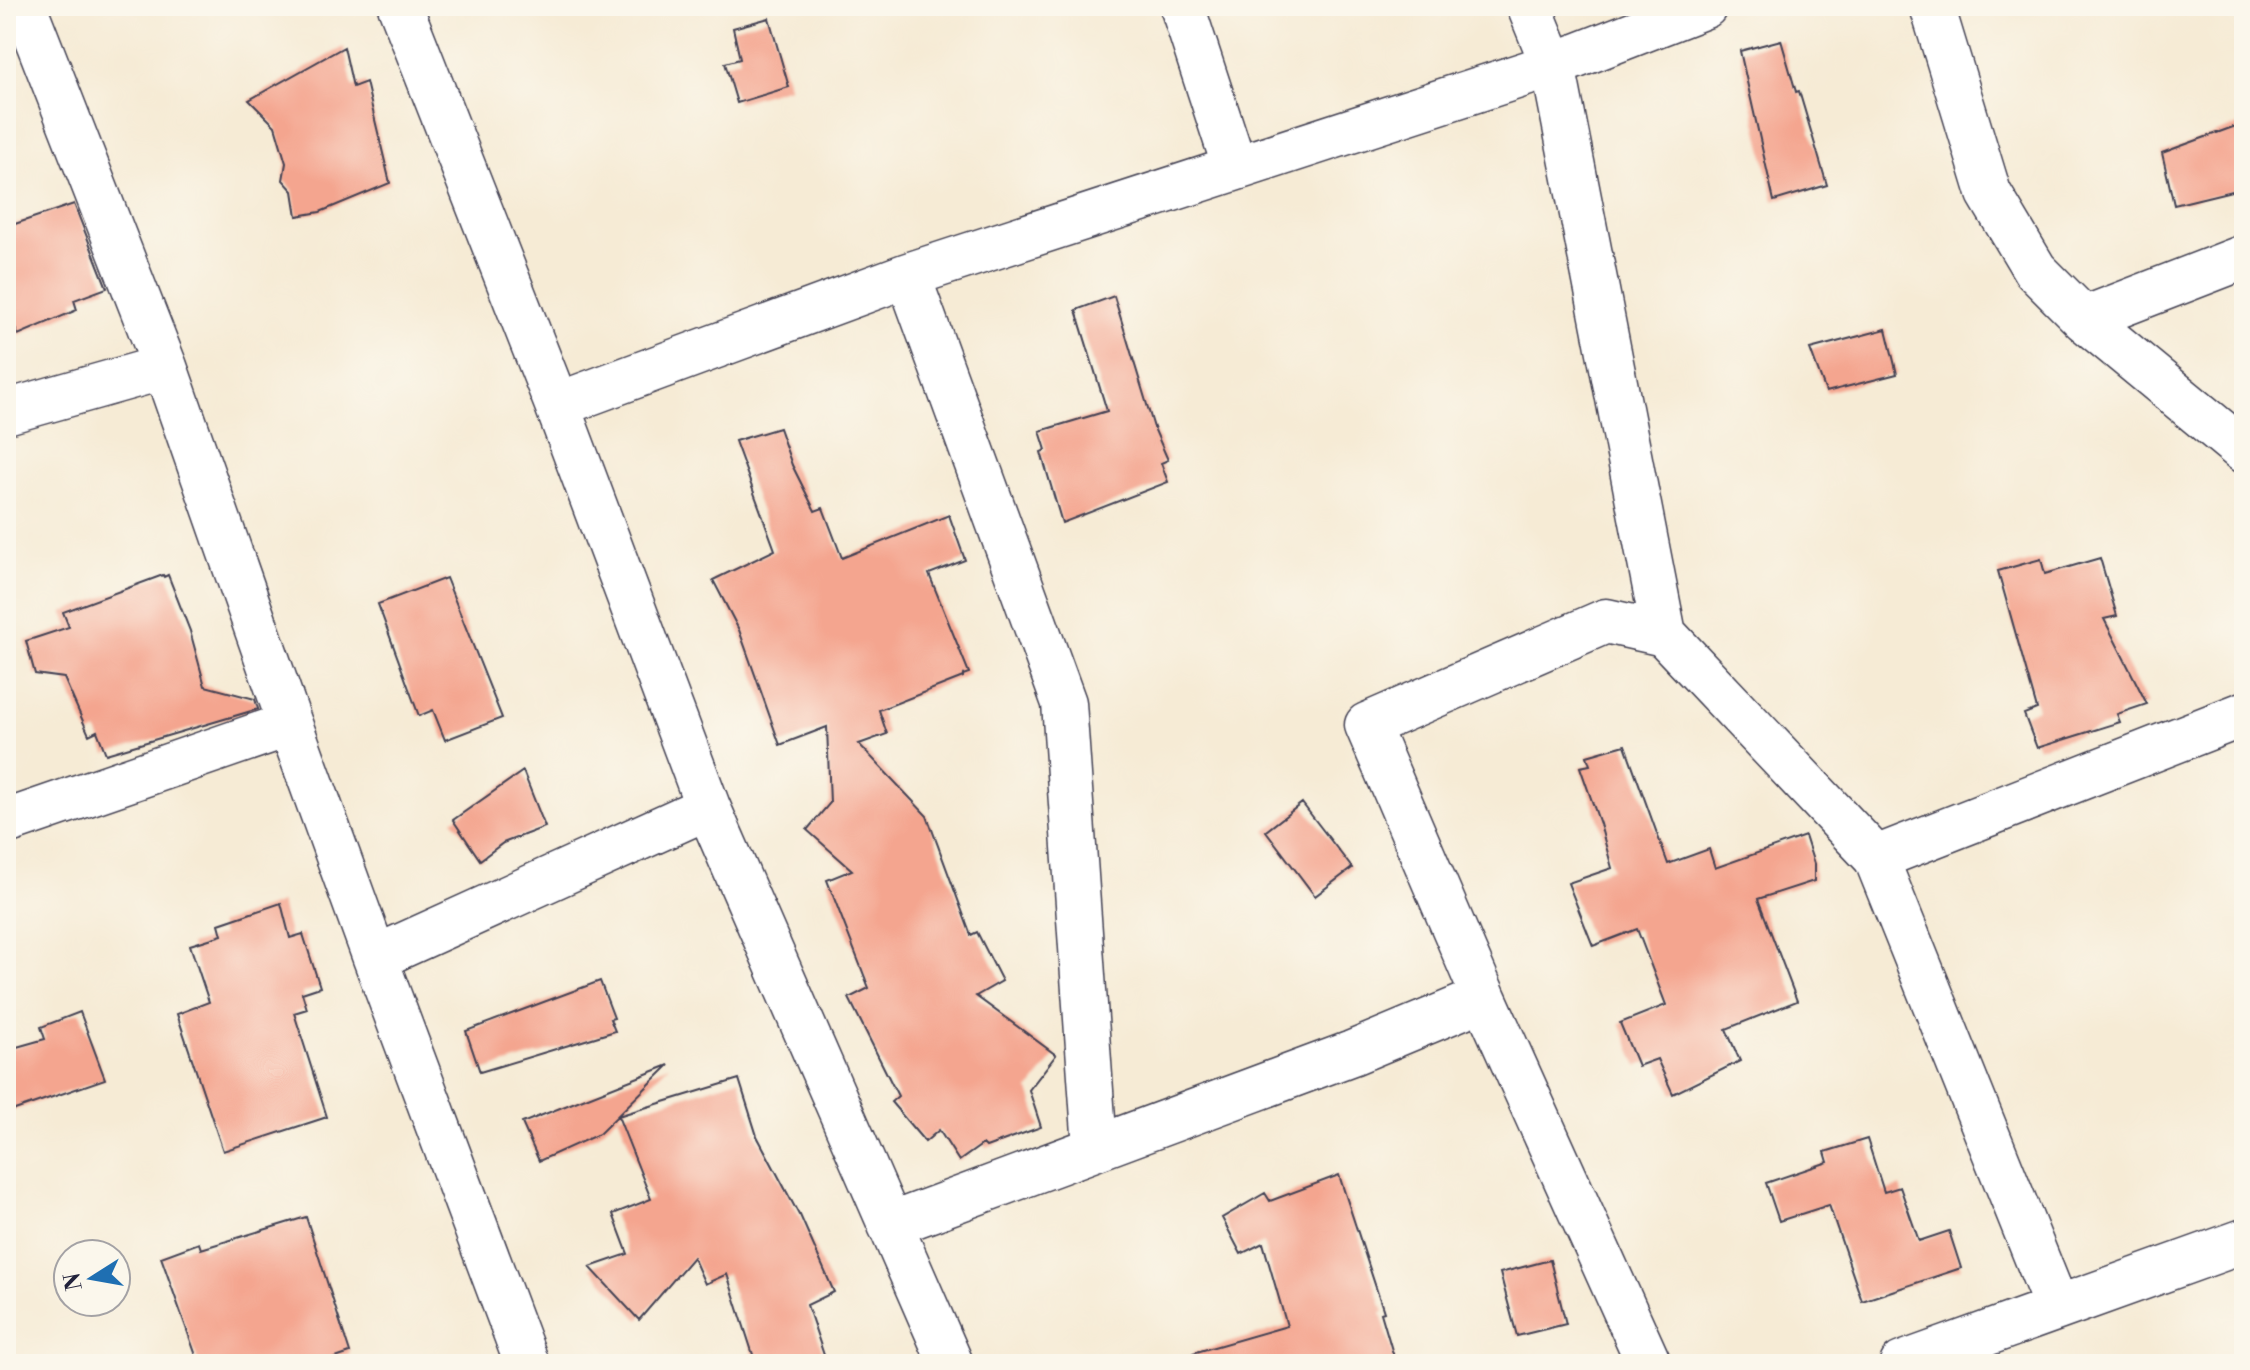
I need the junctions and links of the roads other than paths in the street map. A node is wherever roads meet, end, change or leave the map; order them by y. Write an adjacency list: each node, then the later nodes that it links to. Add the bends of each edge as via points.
1 (24, 6): 12 (street)
2 (400, 6): 13 (street)
3 (1182, 6): 8 (street)
4 (1529, 6): 7 (street)
5 (1705, 6): 7 (street)
6 (1932, 6): 11 (street, via 1989,193 2035,270)
7 (1553, 65): 8 (street); 16 (street)
8 (1235, 168): 10 (street)
9 (2244, 257): 11 (street)
10 (908, 275): 13 (street); 24 (street, via 1064,703)
11 (2084, 319): 15 (street)
12 (165, 367): 14 (street); 18 (street)
13 (557, 405): 19 (street)
14 (6, 412)
15 (2244, 451)
16 (1664, 634): 21 (street); 23 (street, via 1606,621 1367,725)
17 (2244, 714): 21 (street)
18 (290, 724): 20 (street); 22 (street)
19 (708, 807): 22 (street); 25 (street)
20 (6, 822)
21 (1876, 858): 27 (street)
22 (375, 958): 28 (street)
23 (1484, 998): 24 (street); 30 (street)
24 (1095, 1148): 25 (street)
25 (890, 1225): 29 (street)
26 (2244, 1241): 27 (street)
27 (2057, 1308): 31 (street)
28 (527, 1364)
29 (951, 1364)
30 (1649, 1364)
31 (1902, 1364)

